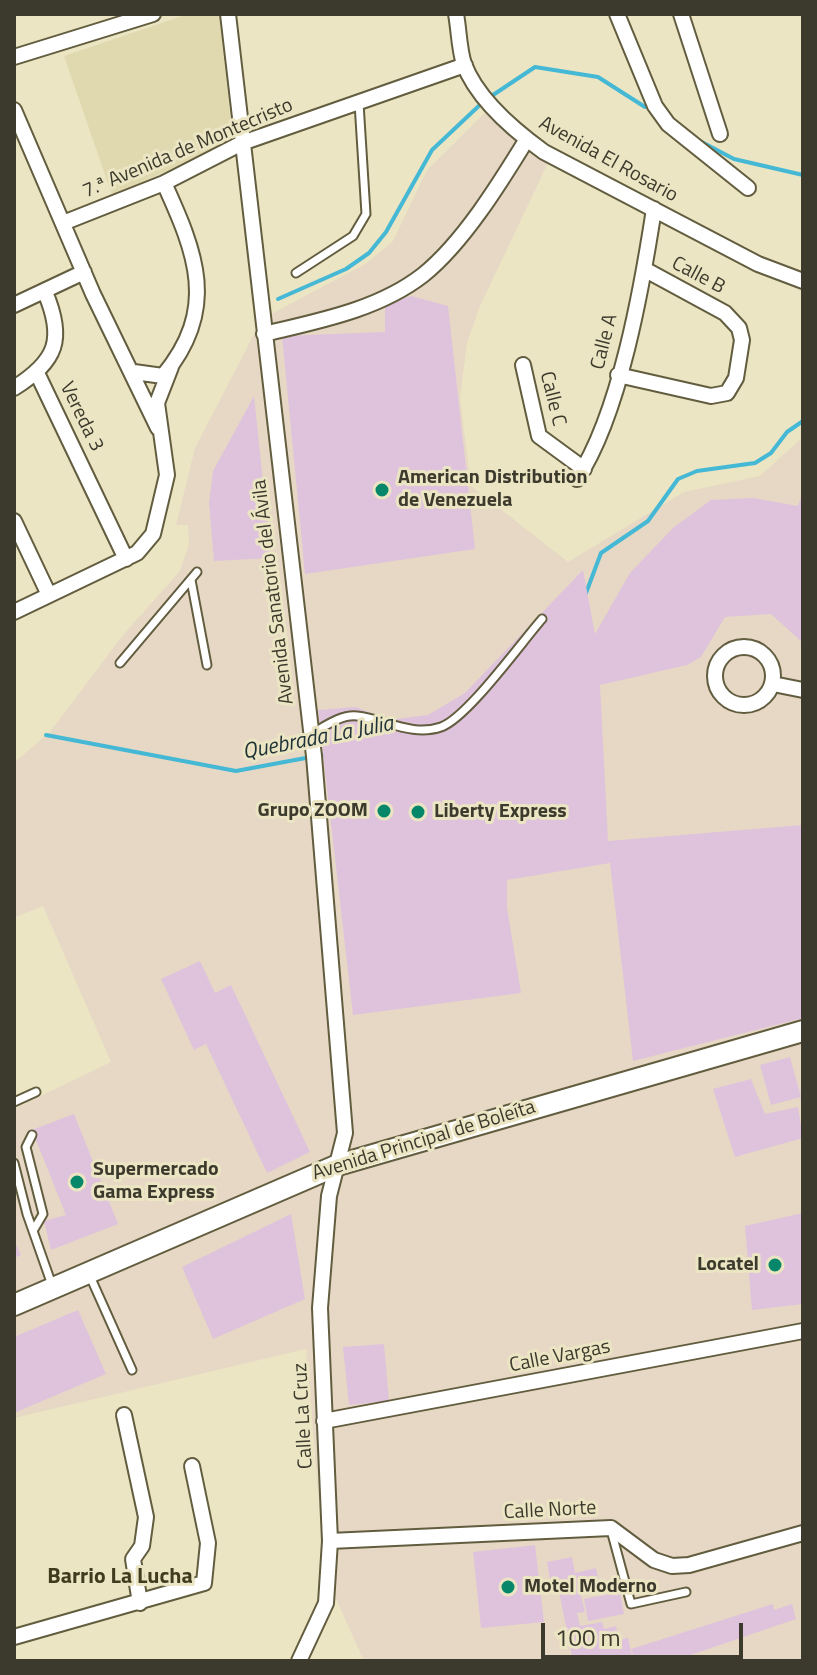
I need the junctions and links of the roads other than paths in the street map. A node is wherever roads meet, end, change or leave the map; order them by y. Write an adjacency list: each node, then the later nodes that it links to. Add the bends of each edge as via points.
1 (153, 14): 6 (street)
2 (228, 14): 12 (street, Avenida Sanatorio del Ávila)
3 (456, 14): 7 (street, Avenida El Rosario)
4 (617, 14): 14 (street, via 655,106 668,124)
5 (681, 14): 10 (street)
6 (14, 57)
7 (465, 65): 8 (street, 7.ª Avenida de Montecristo); 11 (street, Avenida El Rosario, via 500,114)
8 (359, 102): 12 (street, 7.ª Avenida de Montecristo); 19 (lane, via 366,214 353,236)
9 (14, 110): 16 (street)
10 (720, 134)
11 (527, 139): 15 (street, Avenida El Rosario); 23 (street, via 499,183 424,274 360,308)
12 (242, 143): 13 (street, 7.ª Avenida de Montecristo); 23 (street, Avenida Sanatorio del Ávila)
13 (164, 183): 16 (street, 7.ª Avenida de Montecristo); 25 (street, via 192,244 198,304)
14 (748, 188)
15 (654, 209): 17 (street, Calle A); 20 (street, Avenida El Rosario, via 758,264)
16 (63, 223): 18 (street)
17 (644, 269): 28 (street, Calle A); 28 (street, Calle B, via 733,319 742,340 736,378 727,393 711,396)
18 (84, 272): 21 (street); 26 (street)
19 (296, 273)
20 (803, 281)
21 (45, 292): 22 (street); 27 (street, Vereda 3, via 57,336)
22 (14, 305)
23 (264, 334): 43 (street, Avenida Sanatorio del Ávila)
24 (523, 365): 31 (street, Calle C, via 539,436)
25 (171, 367): 26 (street, via 163,376); 30 (street, via 157,403)
26 (134, 372): 30 (street)
27 (37, 373): 29 (street); 33 (street, Vereda 3)
28 (618, 375): 31 (street, Calle A, via 599,440)
29 (14, 388)
30 (158, 428): 33 (street, via 167,475 158,524 148,543)
31 (580, 474)
32 (14, 521): 36 (street)
33 (126, 559): 36 (street)
34 (197, 572): 35 (lane)
35 (191, 580): 39 (lane); 40 (lane)
36 (49, 595): 37 (street)
37 (14, 612)
38 (542, 619): 43 (lane, via 454,720 432,729 413,729 356,716)
39 (120, 663)
40 (207, 665)
41 (773, 684): 41 (street, via 771,663 754,648 728,651 716,667 721,696 739,706 759,702); 42 (street)
42 (803, 690)
43 (311, 734): 49 (street, Avenida Sanatorio del Ávila, via 345,1133)
44 (803, 1031): 49 (street, Avenida Principal de Boleíta)
45 (36, 1092): 46 (lane)
46 (14, 1102)
47 (32, 1135): 50 (lane, via 26,1147 43,1211)
48 (14, 1163): 50 (lane)
49 (338, 1165): 51 (street, Avenida Principal de Boleíta); 57 (street, Calle La Cruz, via 329,1196 320,1308)
50 (33, 1231): 52 (lane)
51 (88, 1272): 52 (street, Avenida Principal de Boleíta); 55 (lane)
52 (53, 1287): 53 (street, Avenida Principal de Boleíta)
53 (14, 1305)
54 (803, 1331): 57 (street, Calle Vargas)
55 (132, 1370)
56 (124, 1415): 63 (street, via 146,1517 142,1546 133,1559)
57 (324, 1421): 61 (street, Calle La Cruz)
58 (192, 1466): 63 (street, via 208,1543 206,1580)
59 (611, 1528): 60 (street, Calle Norte, via 654,1560 672,1566); 61 (street, Calle Norte); 62 (lane, via 631,1604)
60 (803, 1533)
61 (330, 1541): 65 (street, Calle La Cruz, via 326,1603)
62 (686, 1592)
63 (140, 1603): 64 (street)
64 (14, 1637)
65 (299, 1661)

